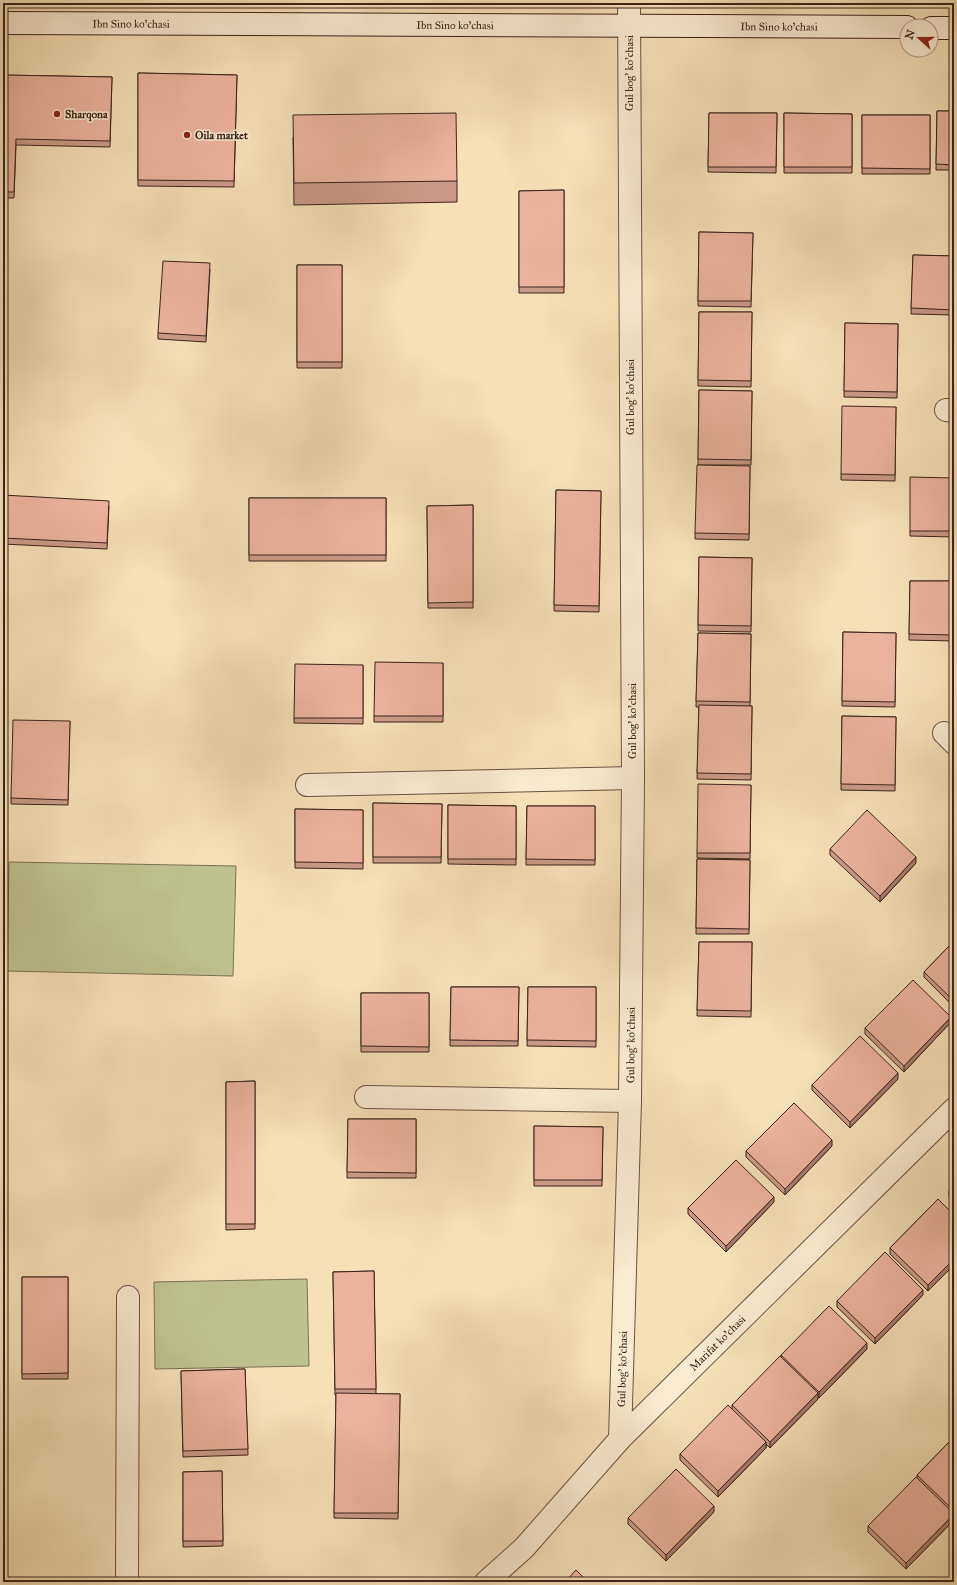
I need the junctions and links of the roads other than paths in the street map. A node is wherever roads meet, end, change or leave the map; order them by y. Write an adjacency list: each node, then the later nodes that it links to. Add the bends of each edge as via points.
1 (629, 3): 3 (street, Gul bog' ko'chasi)
2 (3, 24): 3 (street, Ibn Sino ko'chasi)
3 (629, 26): 4 (street, Ibn Sino ko'chasi); 7 (street, Gul bog' ko'chasi)
4 (899, 28)
5 (939, 28): 6 (street)
6 (954, 28)
7 (633, 778): 8 (street); 10 (street, Gul bog' ko'chasi)
8 (307, 785)
9 (366, 1097): 10 (street)
10 (630, 1101): 13 (street, Gul bog' ko'chasi)
11 (954, 1109): 13 (street, Marifat ko'chasi)
12 (128, 1298): 14 (street)
13 (620, 1439): 15 (street, Marifat ko'chasi, via 524,1548)
14 (127, 1582)
15 (486, 1582)

